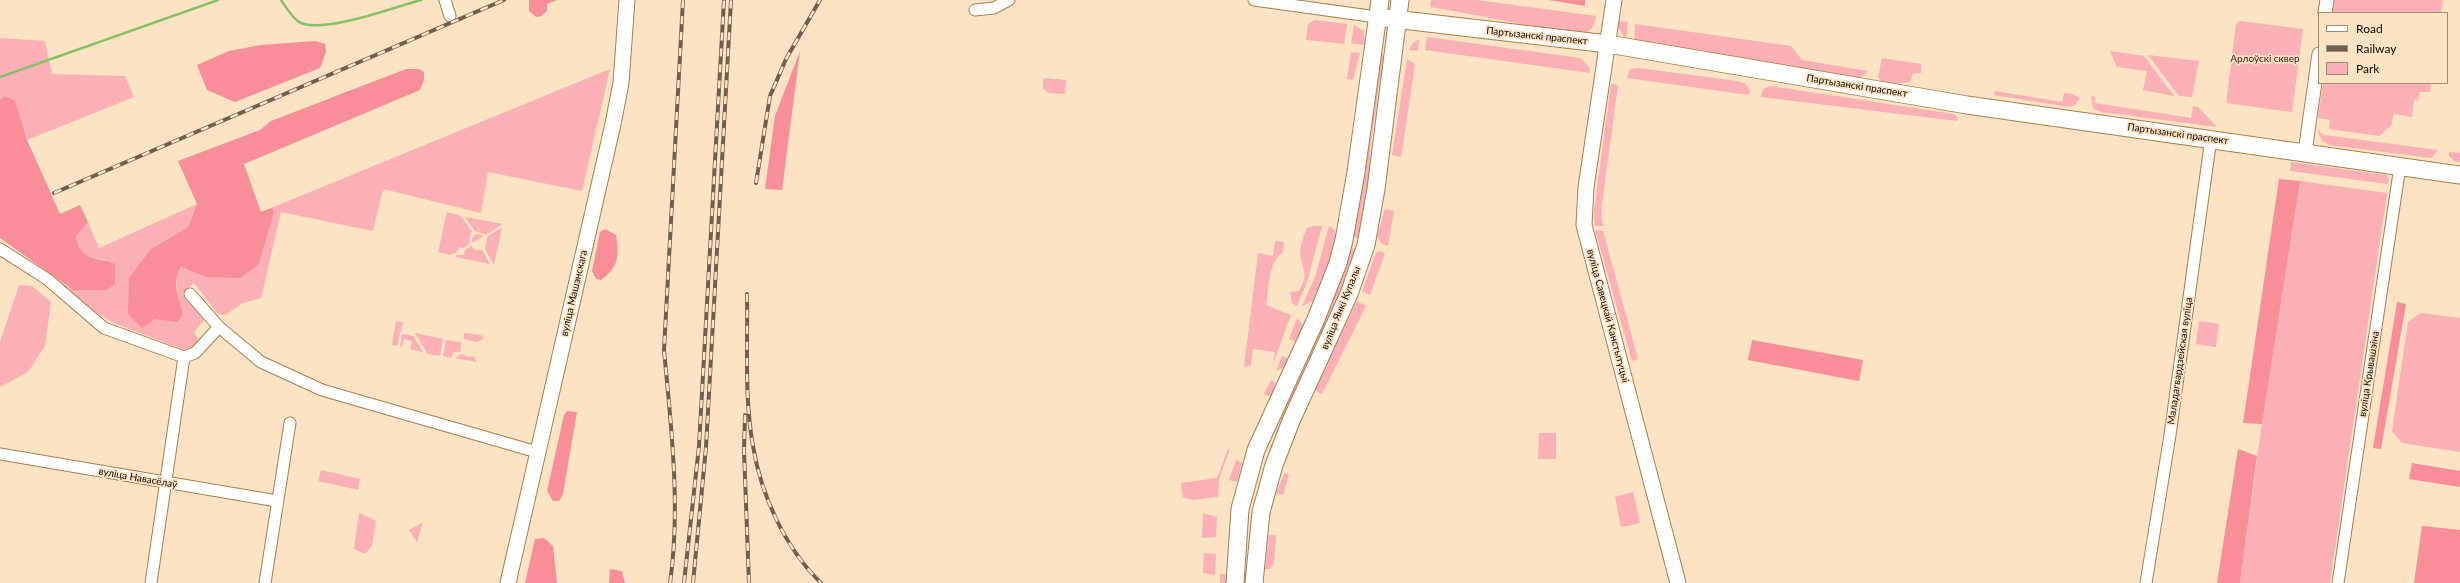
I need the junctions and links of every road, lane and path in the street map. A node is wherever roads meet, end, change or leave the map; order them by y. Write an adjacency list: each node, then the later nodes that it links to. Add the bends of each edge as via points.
1 (445, 0): 11 (street)
2 (627, 0): 25 (main road, вуліца Машэнскага, via 620,83 613,124)
3 (1008, 0): 9 (street, via 994,8)
4 (1254, 0): 12 (street, Партызанскі праспект)
5 (1380, 0): 12 (main road, вуліца Янкі Купалы)
6 (1400, 0): 13 (main road, вуліца Янкі Купалы)
7 (1614, 0): 14 (main road, вуліца Савецкай Канстытуцыі)
8 (2327, 0): 10 (street)
9 (975, 10)
10 (2325, 12)
11 (450, 16)
12 (1377, 17): 13 (main road, Партызанскі праспект); 29 (main road, вуліца Янкі Купалы, via 1355,180 1338,263 1316,319 1256,450)
13 (1398, 20): 14 (main road, Партызанскі праспект); 30 (main road, вуліца Янкі Купалы, via 1376,190 1366,245 1349,294 1282,443)
14 (1608, 44): 16 (main road, Партызанскі праспект, via 1967,104); 36 (main road, вуліца Савецкай Канстытуцыі, via 1586,187 1584,225)
15 (2318, 61): 17 (street)
16 (2211, 138): 17 (main road, Партызанскі праспект); 37 (street, Маладагвардзейская вуліца, via 2170,435)
17 (2305, 152): 18 (main road, Партызанскі праспект)
18 (2400, 166): 19 (main road, Партызанскі праспект); 38 (street, вуліца Крывашэіна)
19 (2460, 175)
20 (0, 249): 23 (street, via 47,279 104,328)
21 (190, 294): 22 (street)
22 (220, 327): 23 (street, via 195,353); 25 (street, via 261,362 322,390)
23 (184, 357): 27 (street)
24 (290, 423): 28 (street)
25 (537, 452): 33 (main road, вуліца Машэнскага)
26 (0, 454): 27 (street, вуліца Навасёлаў)
27 (166, 483): 28 (street, вуліца Навасёлаў); 31 (street)
28 (277, 502): 32 (street)
29 (1240, 509): 30 (main road); 34 (main road, вуліца Янкі Купалы)
30 (1261, 512): 35 (main road, вуліца Янкі Купалы)
31 (151, 583)
32 (265, 583)
33 (508, 583)
34 (1235, 583)
35 (1254, 583)
36 (1678, 583)
37 (2146, 583)
38 (2338, 583)

